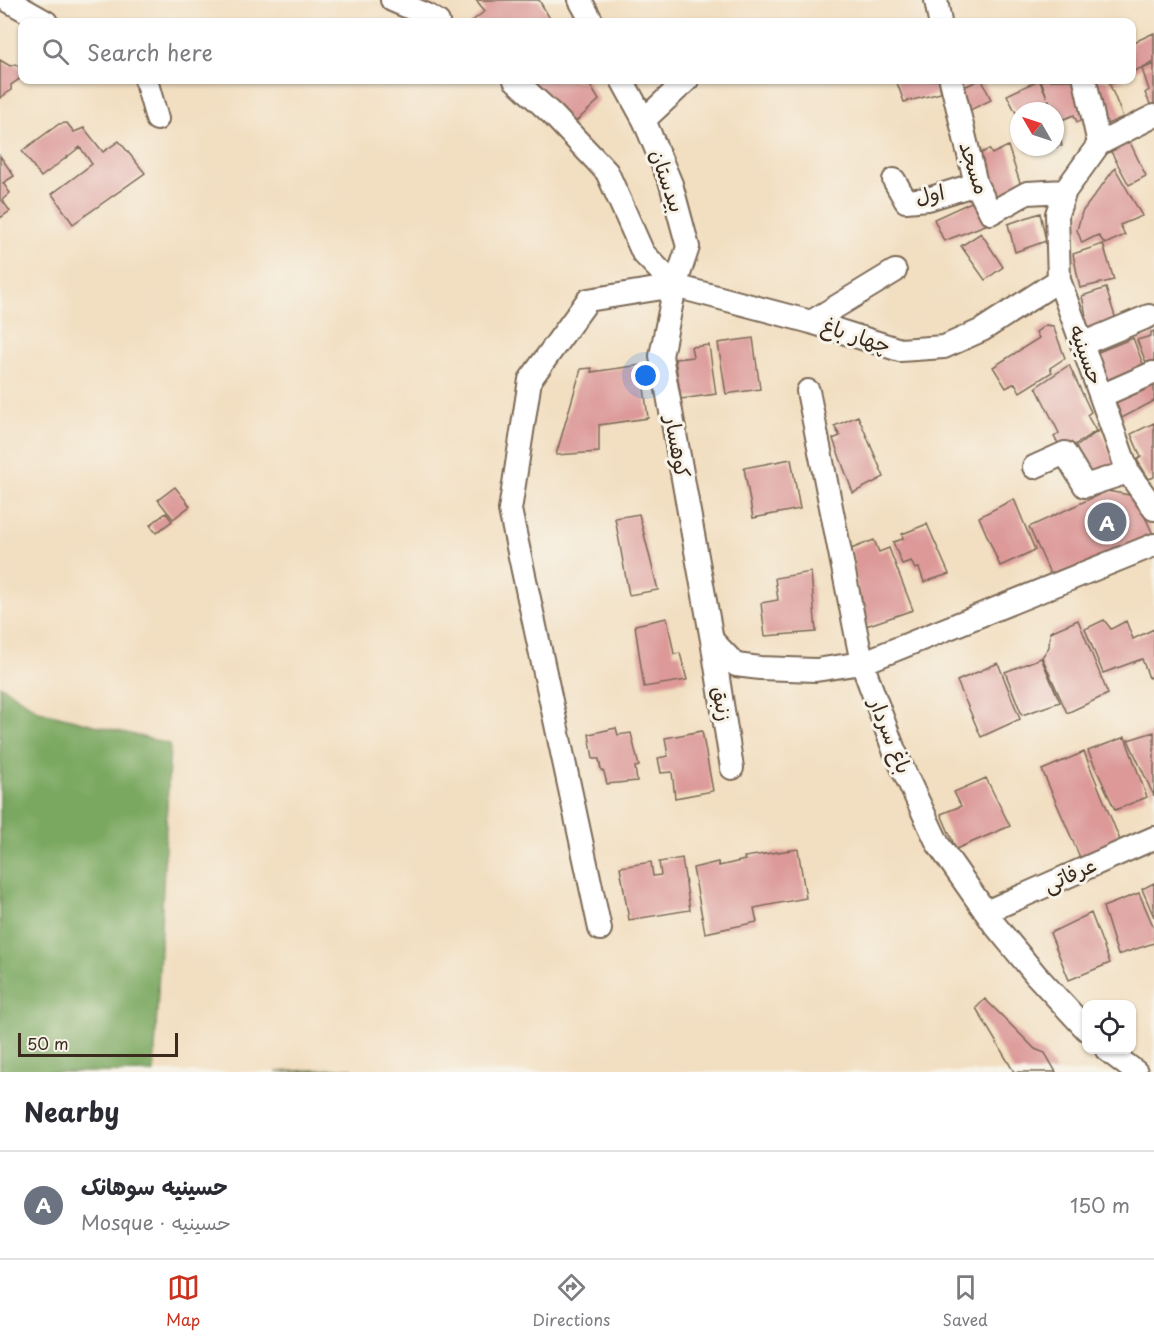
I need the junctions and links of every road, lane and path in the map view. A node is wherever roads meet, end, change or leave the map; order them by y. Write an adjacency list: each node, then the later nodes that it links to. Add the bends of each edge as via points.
1 (7, 0): 5 (street)
2 (392, 0): 6 (street)
3 (580, 0): 7 (street)
4 (936, 0): 8 (street)
5 (39, 18)
6 (432, 18)
7 (590, 18)
8 (939, 18)
9 (147, 84): 16 (street)
10 (519, 84): 24 (street, via 607,172 643,253)
11 (624, 84): 17 (street, بیدستان)
12 (683, 84): 17 (street)
13 (952, 84): 20 (street, مسجد)
14 (1086, 84): 18 (street)
15 (1154, 116): 18 (street)
16 (157, 119)
17 (644, 120): 24 (street, بیدستان, via 671,184 688,247)
18 (1099, 144): 21 (street)
19 (894, 180): 20 (street, اول, via 906,201 928,199)
20 (976, 184): 21 (street, مسجد, via 991,213 1027,193)
21 (1065, 190): 23 (street, حسینیه, via 1057,214)
22 (895, 270): 26 (street)
23 (1059, 280): 26 (street, چهار باغ, via 982,330 944,347 900,350); 27 (street, حسینیه)
24 (675, 286): 26 (street, چهار باغ); 35 (street, کوهسار, via 661,356); 40 (street, via 588,300 530,380 510,510)
25 (1149, 316): 27 (street)
26 (812, 322)
27 (1082, 344): 30 (street, حسینیه)
28 (1153, 373): 30 (street)
29 (808, 391): 36 (street, باغ سردار)
30 (1101, 396): 32 (street, حسینیه)
31 (1034, 466): 32 (street, via 1065,453 1085,486)
32 (1128, 472): 33 (street, حسینیه)
33 (1154, 509)
34 (1154, 545): 36 (street)
35 (712, 640): 36 (street, via 736,665 760,669 816,670); 37 (street, زنبق)
36 (862, 663): 39 (street, باغ سردار, via 894,750 938,844)
37 (732, 768)
38 (1154, 838): 39 (street, عرفاتی)
39 (986, 912): 41 (street, باغ سردار)
40 (600, 929)
41 (1082, 1025)
42 (1112, 1054): 43 (street)
43 (1136, 1072)

